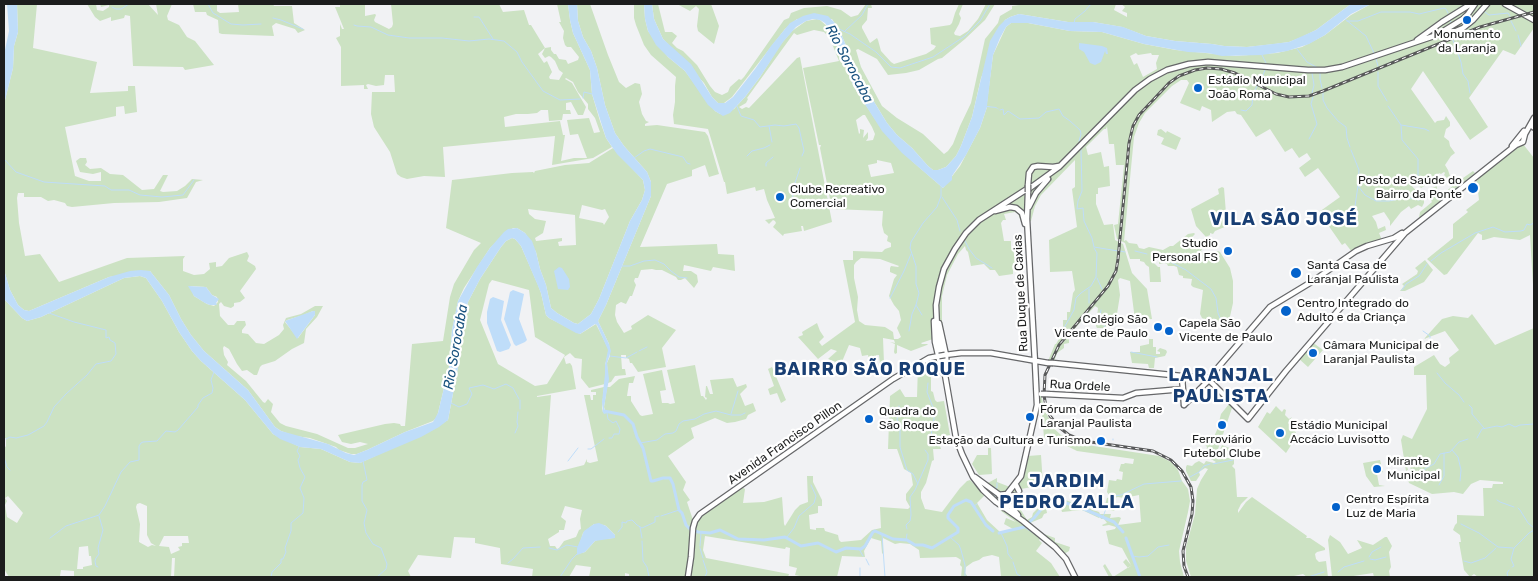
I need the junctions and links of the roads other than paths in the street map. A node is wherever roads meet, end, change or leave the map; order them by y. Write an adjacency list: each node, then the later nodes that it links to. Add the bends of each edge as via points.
1 (1473, 4): 4 (main road); 5 (main road)
2 (1488, 4): 8 (main road)
3 (1505, 4): 6 (main road)
4 (1462, 11): 5 (main road); 9 (main road)
5 (1466, 16): 7 (main road)
6 (1534, 20)
7 (1456, 23): 8 (main road, via 1455,28); 10 (main road)
8 (1461, 29): 10 (main road)
9 (1429, 32): 11 (main road); 12 (main road)
10 (1441, 33): 11 (main road)
11 (1431, 38): 12 (main road)
12 (1411, 43): 15 (main road, via 1354,64 1325,70 1212,62 1170,69 1135,90)
13 (1534, 116): 19 (main road, via 1520,140)
14 (1042, 166): 15 (main road); 16 (main road, via 1046,170); 17 (main road, via 1030,170)
15 (1060, 166): 16 (main road); 20 (main road, via 1033,198)
16 (1044, 179): 17 (main road)
17 (1028, 189): 18 (main road); 20 (main road)
18 (987, 214): 21 (main road, via 1010,207 1019,209); 22 (main road, via 969,230 950,257 941,278)
19 (1418, 221): 27 (main road, via 1396,237 1354,252 1270,307); 27 (main road, via 1398,240 1248,419)
20 (1027, 223): 21 (main road, Rua Duque de Caxias)
21 (1028, 243): 25 (main road, Rua Duque de Caxias)
22 (936, 305): 23 (main road); 24 (main road, via 934,331); 29 (main road)
23 (946, 355): 24 (main road, Avenida Francisco Pillon, bridge); 25 (main road, Avenida Francisco Pillon, via 984,354); 29 (main road)
24 (938, 356): 29 (main road); 41 (main road, Avenida Francisco Pillon, via 894,378 701,513 693,530)
25 (1034, 361): 26 (main road, Avenida Francisco Pillon); 30 (main road, Rua Duque de Caxias)
26 (1182, 376): 27 (main road, Avenida Francisco Pillon); 28 (main road)
27 (1207, 379): 28 (main road, via 1186,400)
28 (1183, 389): 30 (main road, Rua Ordele, via 1123,398)
29 (948, 392): 31 (main road, via 957,441)
30 (1041, 394): 32 (main road, Rua Duque de Caxias, via 1022,474)
31 (967, 466): 33 (main road); 36 (main road)
32 (1015, 486): 34 (main road, via 1006,494); 35 (main road)
33 (992, 489): 34 (main road); 36 (main road, via 988,490)
34 (999, 494): 38 (main road)
35 (1008, 495): 37 (main road); 38 (main road)
36 (989, 496): 39 (main road)
37 (1018, 496)
38 (1006, 501): 39 (main road, via 1008,507); 40 (main road)
39 (1004, 508): 40 (main road)
40 (1023, 521): 42 (main road, via 1059,550)
41 (688, 577)
42 (1076, 577)

